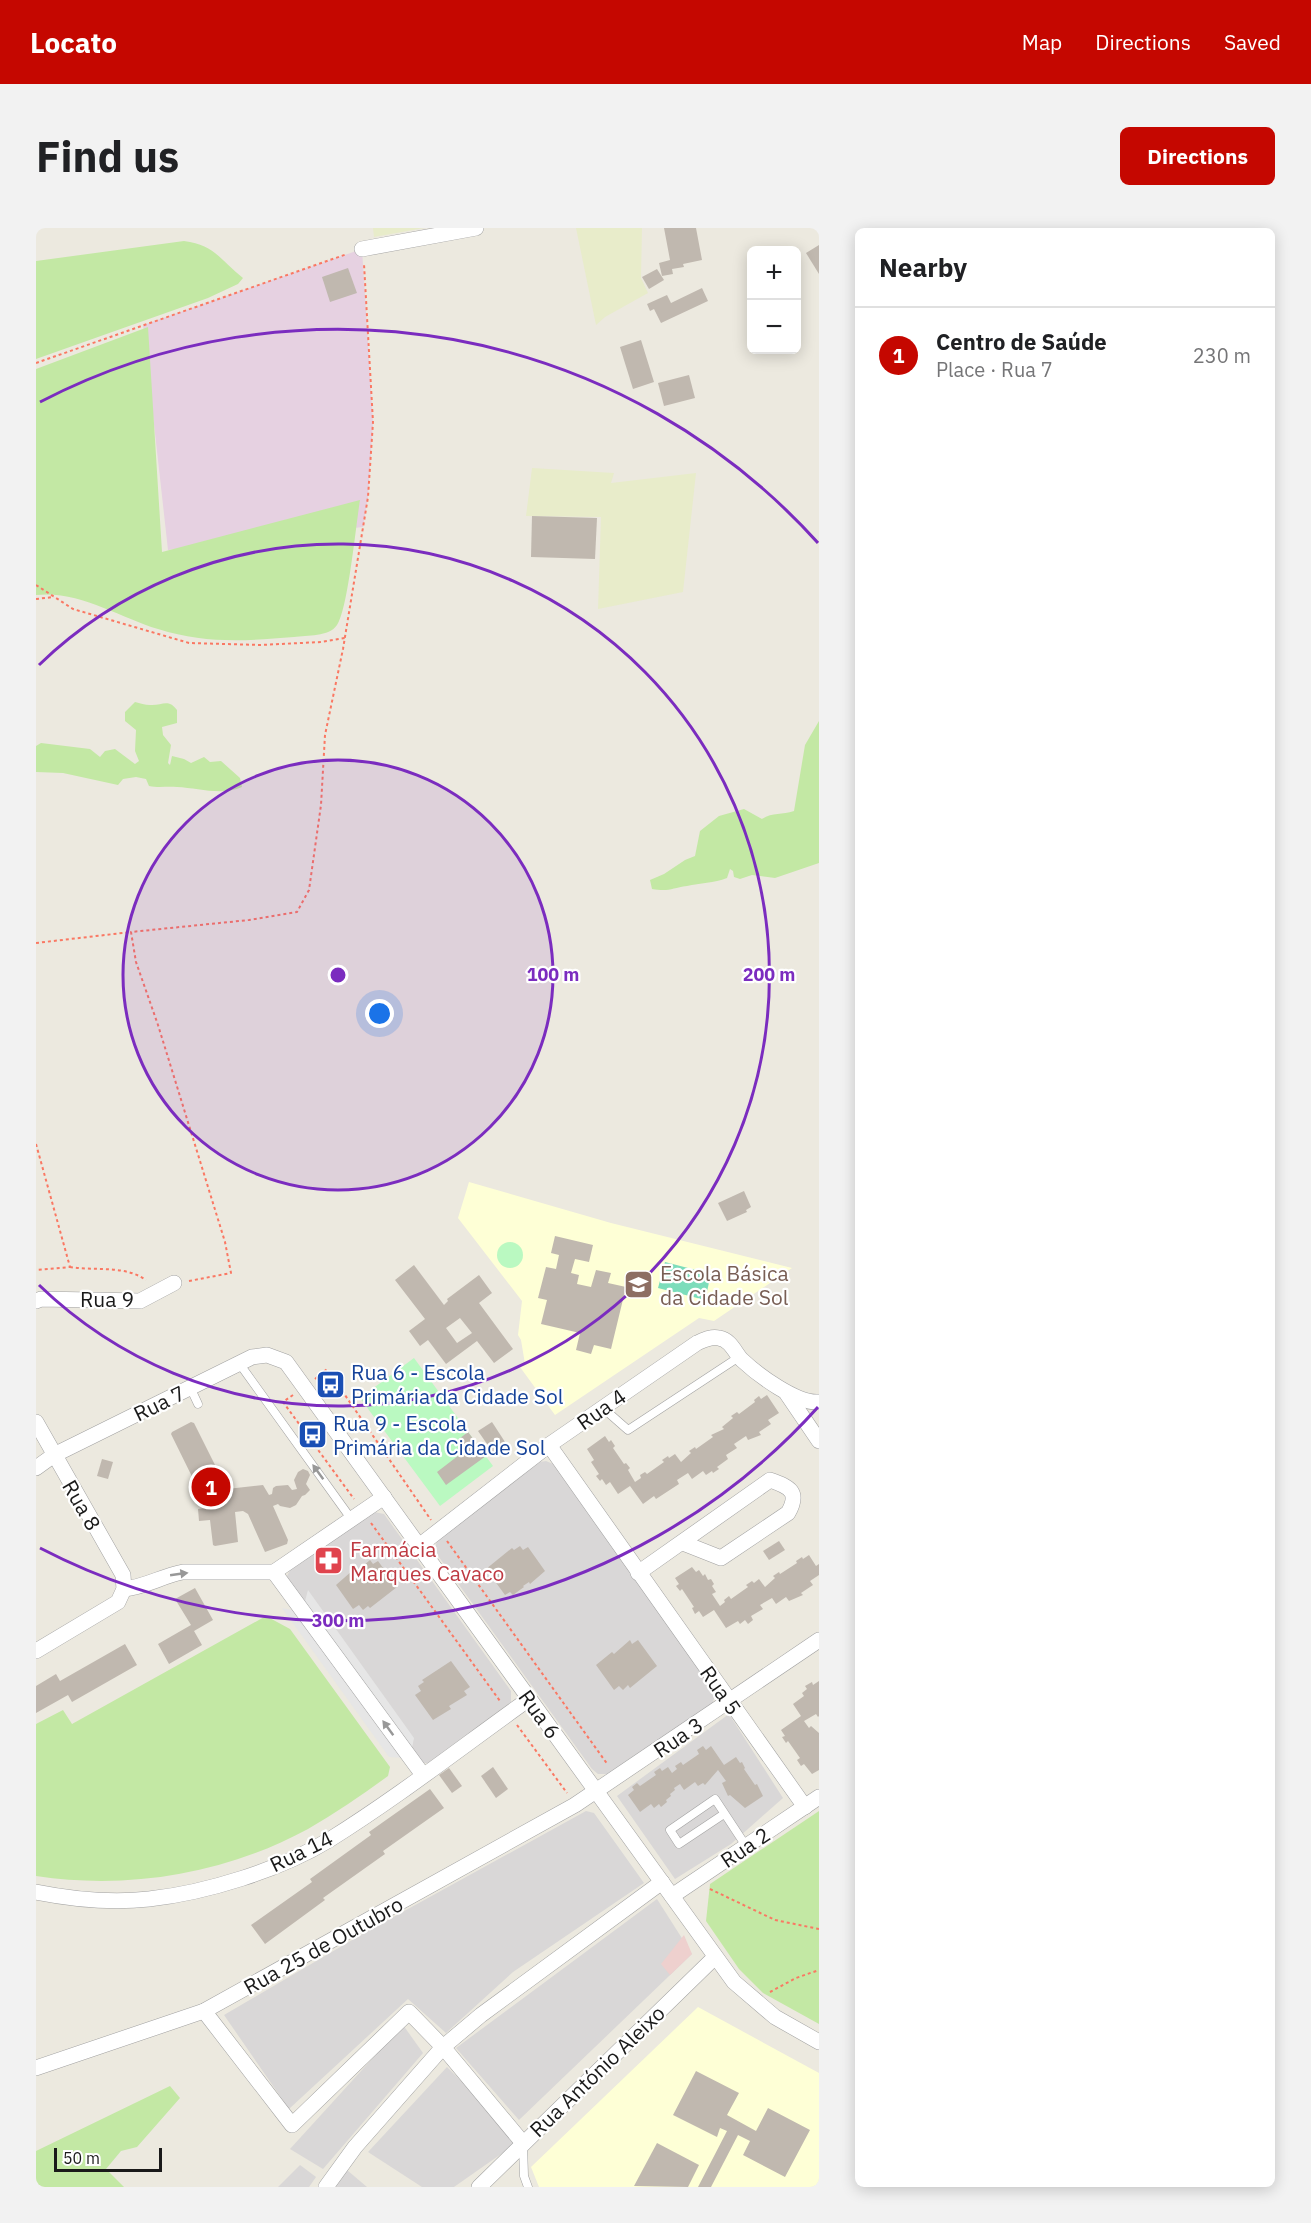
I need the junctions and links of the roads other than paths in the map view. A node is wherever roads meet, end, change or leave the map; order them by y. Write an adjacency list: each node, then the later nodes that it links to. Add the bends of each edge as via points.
1 (476, 228): 2 (street)
2 (362, 249)
3 (174, 1283): 4 (street, Rua 9, via 140,1301)
4 (36, 1301)
5 (740, 1358): 9 (street, Rua 4); 12 (lane, via 628,1430); 12 (street, Rua 4, via 726,1341 710,1338)
6 (285, 1362): 7 (street, Rua 7, via 267,1354); 18 (street, Rua 6)
7 (239, 1363): 8 (street, Rua 7); 19 (lane, one-way to 7)
8 (190, 1387): 11 (lane); 16 (street, Rua 7)
9 (786, 1392): 10 (street, via 800,1400); 14 (street)
10 (819, 1402)
11 (198, 1404)
12 (603, 1408): 15 (street, Rua 4)
13 (36, 1422): 16 (street, Rua 8)
14 (819, 1441)
15 (549, 1446): 21 (street, Rua 4); 23 (street, Rua 5)
16 (54, 1455): 17 (street, Rua 7); 24 (street, Rua 8, via 123,1575)
17 (36, 1468)
18 (384, 1497): 19 (street); 21 (street, Rua 6)
19 (359, 1518): 22 (street)
20 (683, 1543): 20 (street, via 770,1480 787,1486 794,1495 788,1513 721,1558); 23 (street)
21 (419, 1546): 27 (street, Rua 6)
22 (274, 1572): 24 (street, one-way to 22, via 140,1588 183,1572); 29 (street, one-way to 22)
23 (638, 1573): 28 (street, Rua 5)
24 (124, 1589): 26 (street, via 118,1602)
25 (819, 1640): 28 (street, Rua 3)
26 (36, 1651)
27 (529, 1699): 29 (street, Rua 14); 30 (street, Rua 6)
28 (730, 1702): 30 (street, Rua 3); 32 (street, Rua 5)
29 (423, 1775): 36 (street, Rua 14, via 327,1840 290,1860 230,1883 148,1899 72,1899)
30 (596, 1792): 35 (street, Rua 6); 39 (street, Rua 25 de Outubro)
31 (819, 1797): 32 (street, Rua 2)
32 (805, 1807): 34 (street, Rua 2)
33 (724, 1814): 33 (lane, via 679,1844 670,1830 715,1799); 34 (lane)
34 (746, 1846): 37 (street, Rua 2)
35 (662, 1882): 37 (street, Rua 6); 41 (street)
36 (36, 1893)
37 (672, 1896): 38 (street, Rua 6)
38 (715, 1957): 40 (street, Rua 6, via 758,2005); 43 (street, Rua António Aleixo)
39 (204, 2011): 41 (street, via 292,2125 410,2013); 42 (street, Rua 25 de Outubro)
40 (819, 2042)
41 (443, 2047): 43 (street); 44 (street, via 355,2147)
42 (36, 2068)
43 (523, 2143): 45 (street, Rua António Aleixo); 46 (lane)
44 (326, 2187)
45 (479, 2187)
46 (528, 2187)

